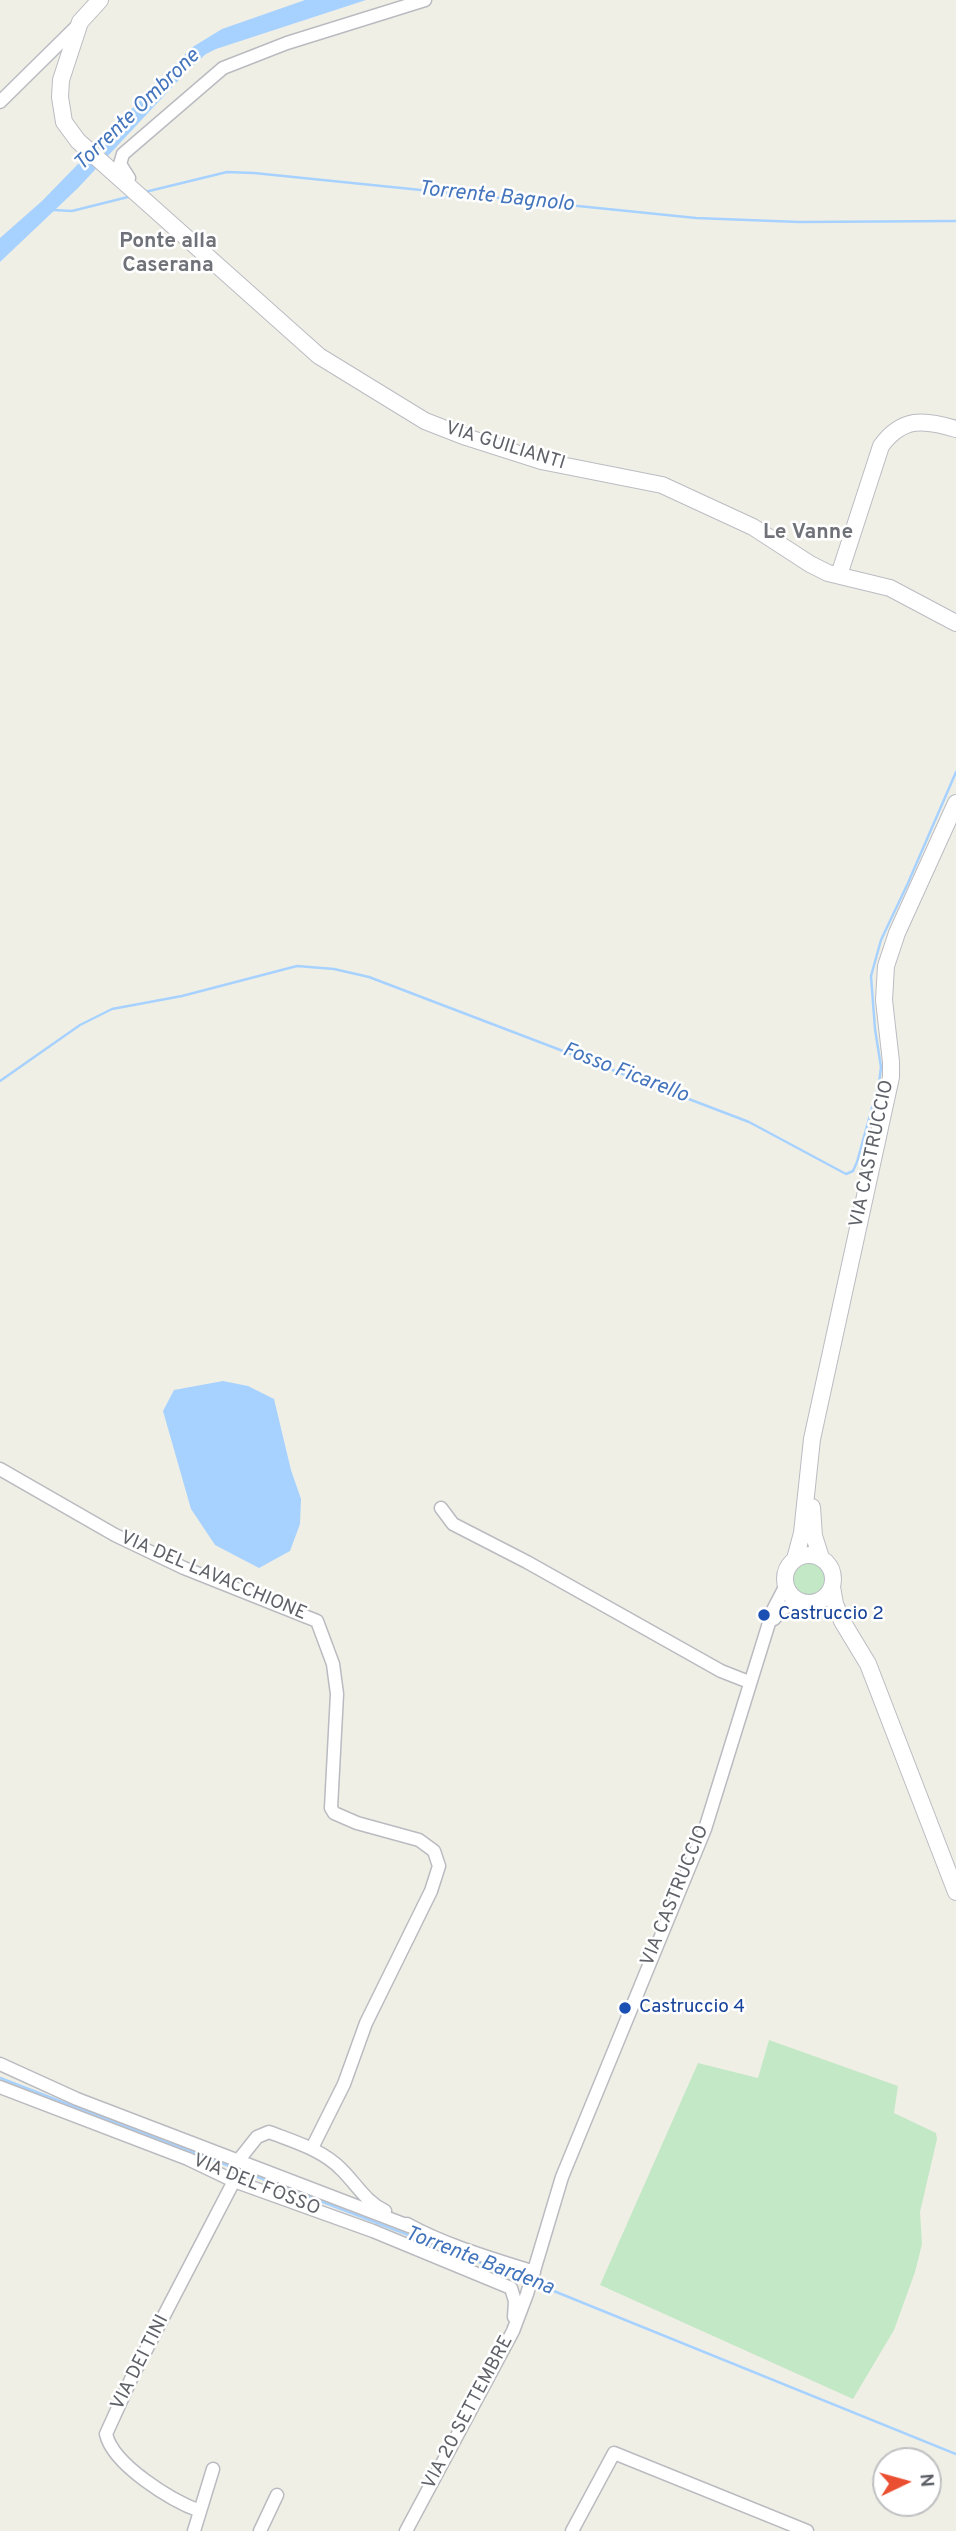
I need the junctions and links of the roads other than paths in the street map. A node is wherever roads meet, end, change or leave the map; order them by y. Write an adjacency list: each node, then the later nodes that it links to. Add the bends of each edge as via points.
1 (100, 0): 3 (street)
2 (425, 0): 5 (street, via 223,68 123,154 120,164 129,177)
3 (80, 22): 4 (street); 5 (street, VIA GUILIANTI, via 62,73 64,122 78,141)
4 (0, 102)
5 (128, 186): 7 (street, VIA GUILIANTI, via 319,356 425,421 541,461 662,485)
6 (956, 429): 7 (street, via 911,423 881,446)
7 (839, 575): 8 (street, VIA GUILIANTI, via 890,588)
8 (956, 623)
9 (956, 803): 11 (street, VIA CASTRUCCIO, via 886,966 884,1000 891,1077 812,1439)
10 (0, 1469): 24 (street, VIA DEL LAVACCHIONE, via 115,1535 317,1621 333,1664 337,1694 331,1808 357,1823 419,1840 434,1851 439,1866 431,1891 366,2023 344,2084)
11 (810, 1473): 13 (street, via 814,1536); 14 (street)
12 (441, 1508): 20 (street, via 453,1524 721,1671)
13 (821, 1558): 14 (street); 16 (street, via 830,1567)
14 (795, 1559): 15 (street, via 785,1571)
15 (785, 1587): 17 (street, via 795,1600); 19 (street, VIA CASTRUCCIO)
16 (832, 1587): 17 (street, via 824,1598); 18 (street)
17 (807, 1604): 18 (street); 19 (street, VIA CASTRUCCIO, via 783,1608)
18 (842, 1621): 21 (street, via 868,1664)
19 (766, 1635): 20 (street, VIA CASTRUCCIO)
20 (750, 1682): 28 (street, VIA CASTRUCCIO, via 705,1829 562,2177)
21 (956, 1892)
22 (0, 2064): 25 (street)
23 (0, 2087): 26 (street, VIA DEL FOSSO)
24 (312, 2148): 25 (street, via 265,2132); 27 (street, via 342,2169 373,2205)
25 (238, 2161): 27 (street)
26 (234, 2181): 30 (street, VIA DEL FOSSO, via 511,2288); 33 (street, VIA DEI TINI, via 106,2434 111,2446 149,2484)
27 (414, 2228): 28 (street, via 463,2250)
28 (534, 2272): 29 (street, VIA CASTRUCCIO)
29 (527, 2294): 30 (street, VIA 20 SETTEMBRE)
30 (513, 2331): 36 (street, VIA 20 SETTEMBRE)
31 (213, 2469): 33 (street)
32 (277, 2495): 35 (street)
33 (200, 2511): 34 (street)
34 (194, 2531)
35 (260, 2531)
36 (406, 2531)
37 (572, 2531): 38 (street, via 614,2453)
38 (807, 2531)

